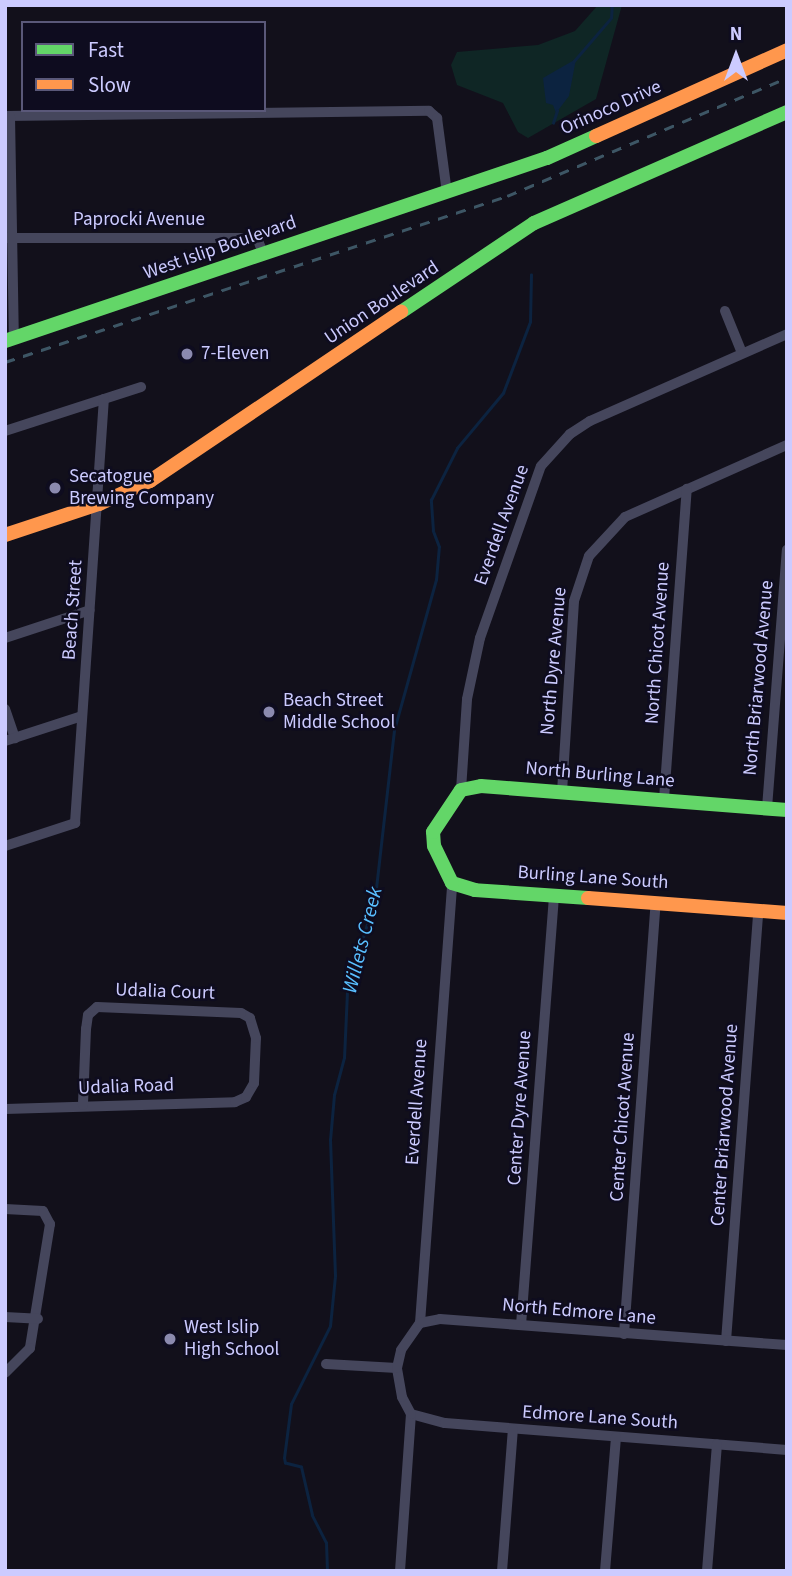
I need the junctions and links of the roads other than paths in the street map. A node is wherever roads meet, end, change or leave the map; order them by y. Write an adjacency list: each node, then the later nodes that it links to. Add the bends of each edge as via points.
1 (787, 50): 4 (street, Orinoco Drive, via 547,158)
2 (787, 112): 16 (street, Union Boulevard, via 506,238 190,458)
3 (8, 116): 4 (street, via 429,111 437,117); 5 (street)
4 (447, 193): 6 (street, West Islip Boulevard)
5 (9, 238): 6 (street, Paprocki Avenue, via 257,238); 9 (street)
6 (263, 253): 9 (street, West Islip Boulevard)
7 (725, 311): 10 (street)
8 (787, 334): 10 (street, Everdell Avenue)
9 (10, 340)
10 (742, 353): 24 (street, Everdell Avenue, via 590,421 570,434 541,466 480,638 467,699)
11 (141, 387): 12 (street)
12 (104, 399): 13 (street); 16 (street, Beach Street)
13 (5, 431)
14 (787, 445): 15 (street, North Dyre Avenue)
15 (687, 489): 25 (street, North Dyre Avenue, via 625,517 604,534 579,577); 26 (street, North Chicot Avenue)
16 (99, 504): 17 (street, Union Boulevard); 19 (street, Beach Street)
17 (5, 535)
18 (787, 550): 27 (street, North Briarwood Avenue)
19 (90, 610): 20 (street); 22 (street, Beach Street)
20 (5, 638)
21 (5, 709): 23 (street)
22 (82, 716): 23 (street); 29 (street, Beach Street, via 75,823)
23 (10, 740)
24 (461, 790): 25 (street, North Burling Lane, via 481,786); 30 (street, via 433,832 434,846)
25 (562, 792): 26 (street, North Burling Lane)
26 (664, 799): 27 (street, North Burling Lane)
27 (766, 808): 28 (street, North Burling Lane)
28 (787, 810)
29 (5, 846)
30 (452, 883): 31 (street, Burling Lane South, via 475,890); 41 (street, Everdell Avenue)
31 (554, 894): 32 (street, Burling Lane South); 42 (street, Center Dyre Avenue)
32 (656, 902): 33 (street, Burling Lane South); 43 (street, Center Chicot Avenue)
33 (758, 911): 34 (street, Burling Lane South); 44 (street, Center Briarwood Avenue)
34 (787, 913)
35 (246, 1097): 36 (street, Udalia Road, via 235,1102); 36 (street, Udalia Court, via 254,1083 256,1038 250,1018 241,1013 111,1006 97,1007 88,1015)
36 (83, 1105): 37 (street, Udalia Road)
37 (5, 1109)
38 (5, 1209): 40 (street, via 43,1211 51,1224)
39 (5, 1318): 40 (street)
40 (38, 1319): 48 (street, via 30,1348)
41 (420, 1323): 42 (street, North Edmore Lane, via 440,1319); 47 (street, via 401,1350)
42 (521, 1325): 43 (street, North Edmore Lane)
43 (624, 1334): 44 (street, North Edmore Lane)
44 (726, 1341): 45 (street, North Edmore Lane)
45 (787, 1345)
46 (326, 1364): 47 (street)
47 (397, 1368): 49 (street, via 401,1397)
48 (7, 1373)
49 (411, 1414): 50 (street, Edmore Lane South, via 428,1421); 54 (street)
50 (513, 1429): 51 (street, Edmore Lane South); 55 (street)
51 (617, 1437): 52 (street, Edmore Lane South); 56 (street)
52 (717, 1444): 53 (street, Edmore Lane South); 57 (street)
53 (787, 1450)
54 (400, 1571)
55 (502, 1571)
56 (605, 1571)
57 (707, 1571)

